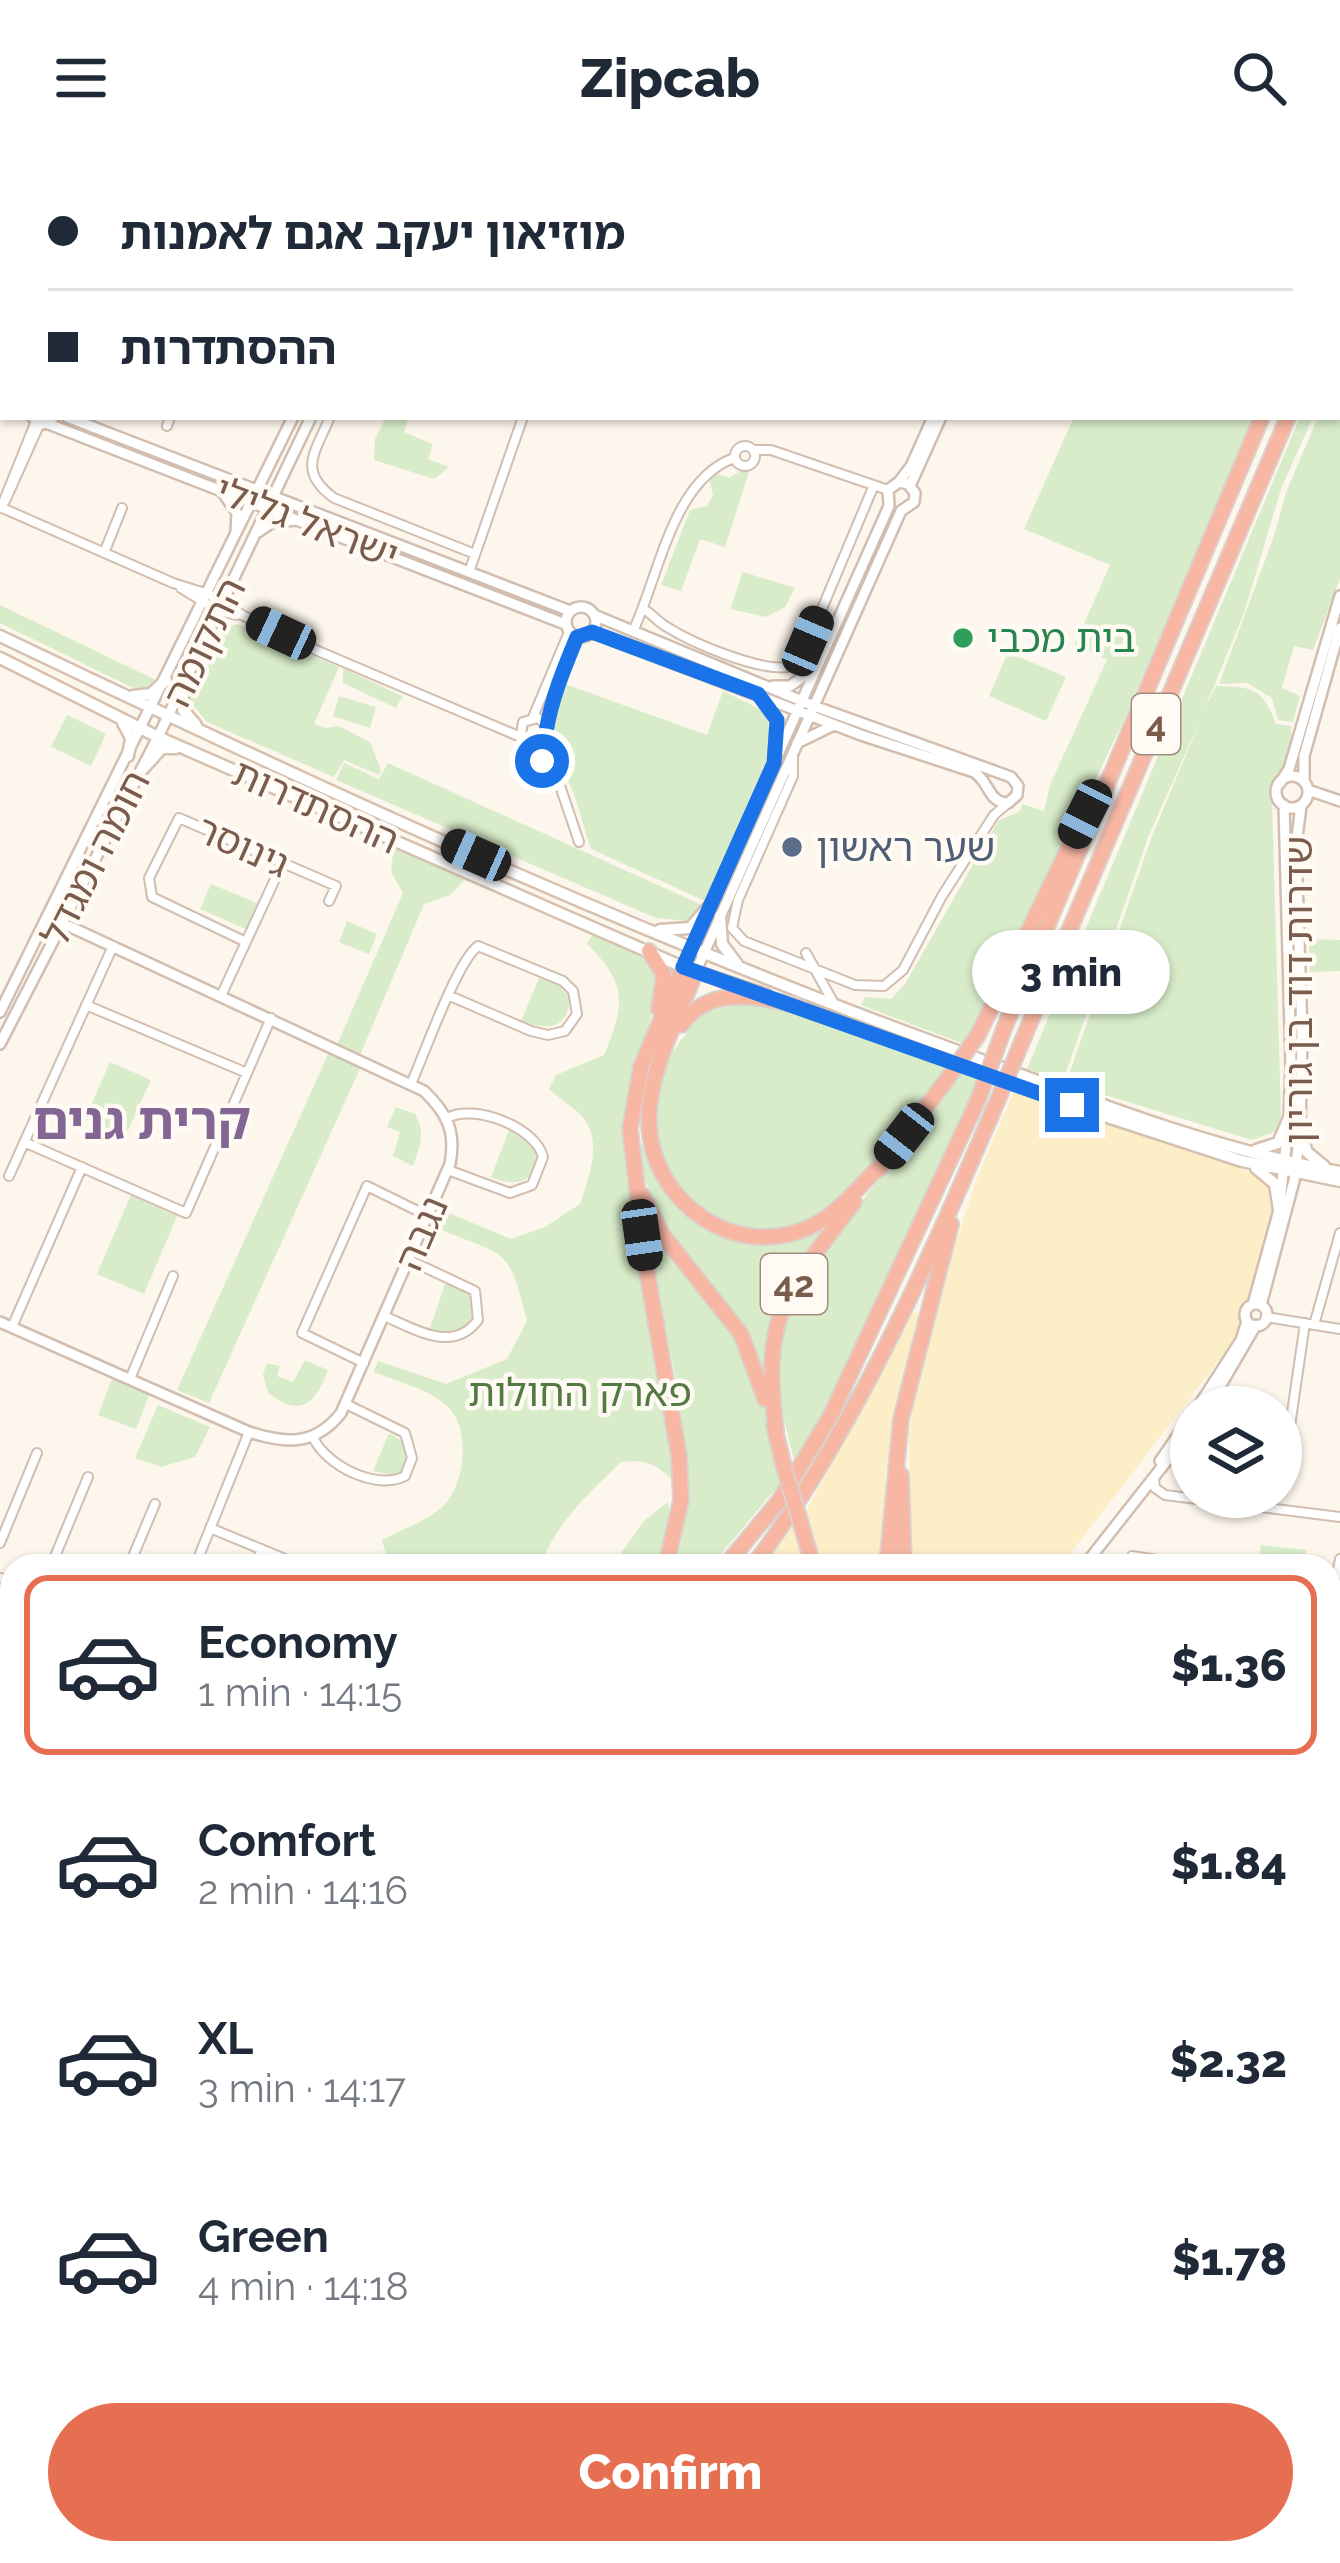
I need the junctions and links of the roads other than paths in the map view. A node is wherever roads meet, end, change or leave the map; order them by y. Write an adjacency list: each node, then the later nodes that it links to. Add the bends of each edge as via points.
1 (39, 420): 24 (street)
2 (42, 420): 17 (street, ישראל גלילי)
3 (76, 420): 15 (street, ישראל גלילי)
4 (292, 420): 13 (street, התקומה)
5 (310, 420): 14 (street, התקומה)
6 (329, 420): 32 (street, via 311,462 318,486)
7 (522, 420): 32 (street)
8 (935, 420): 16 (street)
9 (1261, 420): 52 (highway, 4)
10 (1287, 420): 117 (highway, 4, bridge)
11 (754, 450): 12 (street, via 742,446); 12 (street, via 748,465); 18 (street)
12 (734, 458): 37 (street, via 713,466 683,506)
13 (268, 467): 15 (street, via 255,479); 19 (street, התקומה)
14 (285, 470): 21 (street, התקומה); 28 (street)
15 (227, 479): 19 (street, ישראל גלילי)
16 (904, 484): 20 (street); 27 (street, via 914,502)
17 (215, 485): 22 (street, ישראל גלילי); 29 (street, via 234,504)
18 (874, 485): 20 (street); 37 (street, via 808,641 787,667 706,646)
19 (258, 490): 21 (street, ישראל גלילי); 22 (street, התקומה)
20 (888, 490): 23 (street)
21 (273, 495): 26 (street, התקומה); 28 (street, ישראל גלילי)
22 (252, 503): 26 (street, ישראל גלילי); 29 (street, התקומה)
23 (889, 506): 27 (street); 47 (street)
24 (0, 508): 31 (street)
25 (122, 508): 31 (street)
26 (267, 508): 28 (street, ישראל גלילי); 30 (street, התקומה)
27 (901, 511): 49 (street)
28 (305, 514): 30 (street, via 273,522); 33 (street, ישראל גלילי); 41 (street, ישראל גלילי)
29 (234, 541): 35 (street, התקומה)
30 (251, 541): 36 (street, התקומה)
31 (104, 554): 35 (street)
32 (475, 554): 33 (street)
33 (469, 572): 38 (street, ישראל גלילי)
34 (1340, 596): 75 (street, שדרות דוד בן גוריון)
35 (206, 598): 36 (street); 48 (street, התקומה)
36 (221, 606): 50 (street, התקומה); 64 (street)
37 (644, 609): 43 (street)
38 (570, 611): 39 (street, ישראל גלילי, via 584,607); 41 (street)
39 (594, 615): 42 (street); 43 (street, ישראל גלילי)
40 (1340, 628): 46 (street, שדרות דוד בן גוריון)
41 (571, 631): 42 (street); 60 (street); 67 (street)
42 (592, 632): 53 (street, ישראל גלילי)
43 (633, 632): 51 (street, ישראל גלילי)
44 (0, 636): 54 (main road, ההסתדרות)
45 (0, 658): 58 (main road, ההסתדרות)
46 (1335, 658): 77 (street, שדרות דוד בן גוריון, via 1304,756)
47 (819, 662): 51 (street, via 790,686); 55 (street)
48 (166, 680): 54 (main road, via 143,696); 56 (street, התקומה)
49 (825, 680): 57 (street); 61 (street)
50 (183, 683): 59 (street, התקומה); 65 (main road, via 183,710)
51 (768, 685): 55 (street, ישראל גלילי)
52 (1148, 688): 119 (highway, 42, bridge, via 979,1035); 165 (highway, 4, bridge, via 978,1100 830,1418)
53 (758, 694): 55 (street, ישראל גלילי); 72 (street, via 777,720)
54 (125, 695): 56 (main road, ההסתדרות)
55 (799, 706): 57 (street, ישראל גלילי); 72 (street)
56 (152, 707): 59 (main road, ההסתדרות); 63 (street, התקומה)
57 (812, 711): 61 (street, ישראל גלילי); 68 (street)
58 (111, 713): 63 (main road, ההסתדרות); 71 (main road, via 129,731)
59 (168, 716): 65 (main road, ההסתדרות); 66 (street, התקומה)
60 (533, 717): 62 (street); 67 (street)
61 (837, 721): 68 (street); 74 (street, ישראל גלילי); 76 (street, ישראל גלילי, via 974,772)
62 (521, 726): 64 (street); 67 (street)
63 (142, 729): 66 (main road, ההסתדרות); 71 (street, חומה ומגדל)
64 (495, 729): 67 (street)
65 (202, 732): 92 (main road, ההסתדרות)
66 (158, 736): 70 (main road, ההסתדרות); 73 (street, חומה ומגדל)
67 (537, 737): 69 (street); 83 (street, via 537,758 554,768)
68 (795, 748): 85 (street, via 793,776); 87 (street)
69 (560, 752)
70 (196, 753): 73 (main road, via 162,748); 96 (main road, ההסתדרות)
71 (128, 756): 89 (street, חומה ומגדל)
72 (774, 763): 88 (street)
73 (141, 771): 91 (street, חומה ומגדל)
74 (1004, 775): 76 (street); 80 (street, via 1018,787)
75 (1280, 783): 77 (street, via 1291,776); 81 (street, שדרות דוד בן גוריון)
76 (990, 788): 78 (street)
77 (1305, 795): 79 (street); 81 (street); 114 (street, שדרות דוד בן גוריון, via 1297,845)
78 (995, 800): 80 (street); 82 (street)
79 (1340, 801)
80 (1008, 803): 82 (street)
81 (1283, 805): 113 (street, שדרות דוד בן גוריון)
82 (994, 815): 100 (street, via 903,970 884,986)
83 (579, 842)
84 (282, 864): 86 (street, גינוסר, via 336,886); 93 (street); 93 (street, גינוסר, via 179,818 154,866 152,897)
85 (743, 886): 87 (street); 100 (street, via 736,937)
86 (329, 901)
87 (727, 901): 90 (street)
88 (711, 904): 92 (main road, via 684,930); 95 (street)
89 (47, 916): 91 (street); 106 (street, חומה ומגדל)
90 (720, 916): 95 (street); 99 (main road, via 725,951)
91 (62, 922): 94 (street); 108 (street, חומה ומגדל)
92 (646, 928): 95 (main road, ההסתדרות)
93 (246, 942): 101 (street)
94 (113, 946): 101 (street); 103 (street)
95 (698, 950): 98 (street); 99 (main road, ההסתדרות)
96 (649, 952): 98 (main road, ההסתדרות); 109 (highway, via 664,975)
97 (806, 953): 100 (street)
98 (690, 969): 104 (main road, ההסתדרות); 109 (highway)
99 (745, 969): 105 (main road, ההסתדרות)
100 (816, 970): 105 (street)
101 (221, 996): 107 (street)
102 (450, 996): 102 (street, via 540,1034 575,1020 576,999 563,981 485,947 472,949); 111 (street)
103 (86, 1005): 110 (street); 115 (street)
104 (800, 1006): 109 (highway, via 705,1001); 116 (main road, ההסתדרות, via 1072,1105)
105 (838, 1007): 116 (main road, ההסתדרות)
106 (0, 1012)
107 (271, 1018): 110 (street); 111 (street)
108 (0, 1044)
109 (658, 1046): 118 (highway, via 631,1113); 119 (highway, via 651,1147 670,1189 704,1220 754,1236 797,1231 837,1209)
110 (247, 1073): 120 (street, via 186,1213)
111 (411, 1084): 112 (street)
112 (448, 1118): 122 (street, נגבה); 122 (street, via 467,1112 520,1128 543,1157 536,1179 515,1192)
113 (1288, 1118): 116 (main road, via 1278,1143); 121 (street, שדרות דוד בן גוריון)
114 (1300, 1131): 121 (street, שדרות דוד בן גוריון); 124 (main road, via 1311,1156)
115 (24, 1142): 120 (street); 123 (street)
116 (1242, 1155): 121 (main road, ההסתדרות); 125 (main road, via 1271,1178)
117 (972, 1160): 144 (highway); 166 (highway, 4, via 846,1427)
118 (632, 1161): 145 (highway, via 662,1234 741,1334); 164 (highway, via 679,1456 681,1500)
119 (883, 1162): 145 (highway, 42, via 782,1309 769,1361)
120 (82, 1167): 136 (street)
121 (1290, 1168): 124 (main road, ההסתדרות); 125 (street); 130 (street)
122 (448, 1170): 126 (street, נגבה)
123 (9, 1175)
124 (1339, 1175)
125 (1279, 1210): 130 (street)
126 (428, 1216): 128 (street, נגבה); 138 (street, via 367,1186 302,1333)
127 (1340, 1234): 135 (street)
128 (410, 1260): 131 (street, נגבה); 131 (street, via 476,1291 478,1320 449,1339)
129 (173, 1276): 139 (street)
130 (1257, 1305): 132 (street); 134 (street, via 1245,1312)
131 (384, 1316): 138 (street, נגבה)
132 (1267, 1317): 134 (street); 135 (street)
133 (0, 1322): 136 (street)
134 (1252, 1323): 140 (street); 141 (street)
135 (1310, 1324): 137 (street); 142 (street)
136 (12, 1327): 139 (street)
137 (1340, 1329)
138 (364, 1363): 143 (street, נגבה)
139 (130, 1379): 146 (street)
140 (1211, 1386)
141 (1219, 1386)
142 (1296, 1386)
143 (346, 1404): 147 (street, נגבה); 147 (street, via 405,1433 412,1457 405,1476 390,1483 370,1478 324,1456)
144 (901, 1419): 168 (highway); 169 (highway)
145 (776, 1430): 167 (highway, 42, bridge)
146 (249, 1432): 147 (street, via 284,1442); 156 (street)
147 (313, 1437)
148 (1170, 1447): 154 (street)
149 (37, 1453): 157 (street)
150 (1170, 1457): 152 (street)
151 (88, 1477): 159 (street)
152 (1154, 1478): 154 (street); 155 (street, via 1165,1496)
153 (155, 1504): 160 (street)
154 (1126, 1513): 170 (street)
155 (1340, 1517)
156 (210, 1528): 158 (street); 161 (street)
157 (0, 1543)
158 (262, 1549): 162 (street); 163 (street)
159 (56, 1554)
160 (135, 1554)
161 (199, 1554)
162 (260, 1554)
163 (274, 1554)
164 (669, 1554)
165 (735, 1554)
166 (762, 1554)
167 (810, 1554)
168 (888, 1554)
169 (904, 1554)
170 (1094, 1554)

